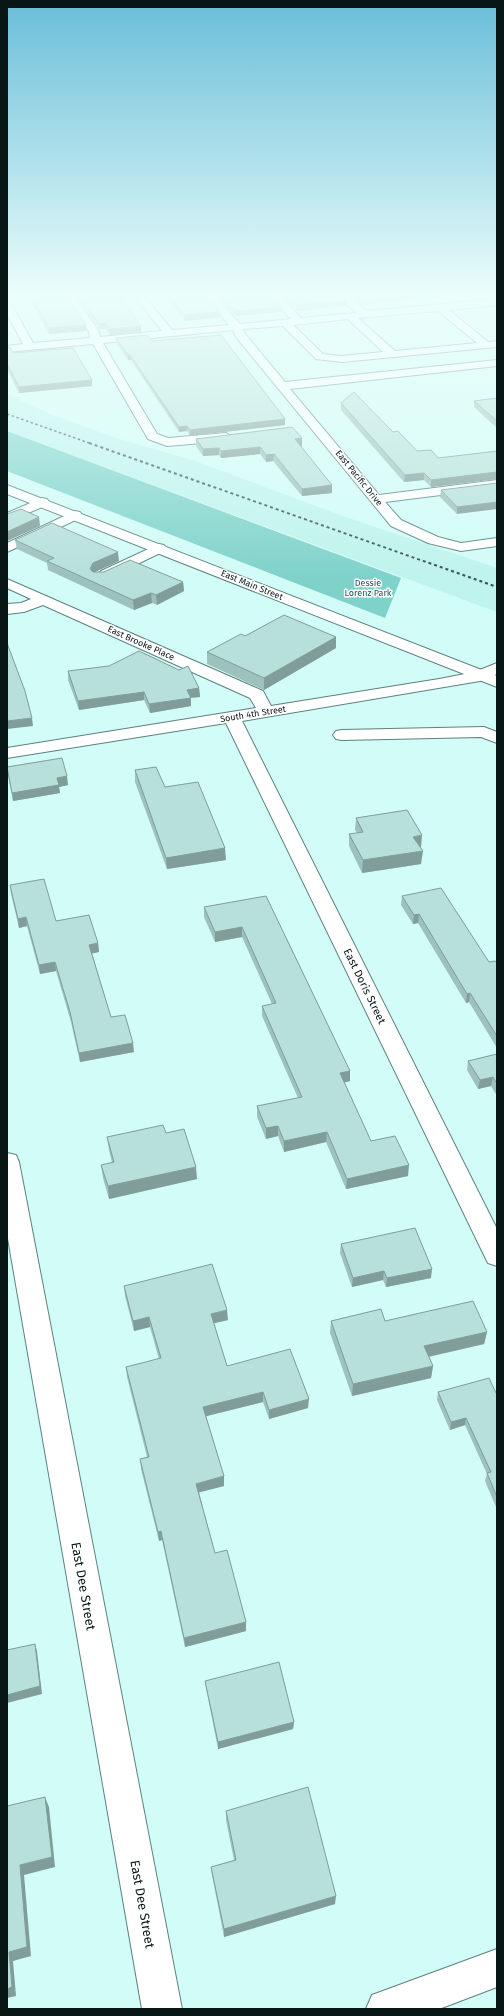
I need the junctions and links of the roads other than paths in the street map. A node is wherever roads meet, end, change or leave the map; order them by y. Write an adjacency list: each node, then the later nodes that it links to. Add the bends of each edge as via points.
1 (125, 390): 5 (street, via 152,436 167,442)
2 (286, 390): 3 (street, East Pacific Drive)
3 (317, 426): 4 (street); 8 (street, East Pacific Drive)
4 (302, 428)
5 (234, 436)
6 (497, 484): 8 (street)
7 (7, 488): 9 (street, East Main Street)
8 (376, 499): 12 (street, East Pacific Drive, via 396,523 433,540 461,547)
9 (42, 502): 10 (street, East Main Street); 11 (street)
10 (75, 515): 13 (street); 14 (street, East Main Street)
11 (7, 518)
12 (497, 542)
13 (7, 548)
14 (159, 548): 15 (street); 20 (street, East Main Street)
15 (100, 577)
16 (7, 583): 17 (street, East Brooke Place)
17 (44, 599): 18 (street); 22 (street, East Brooke Place, via 257,695)
18 (7, 609)
19 (497, 668): 20 (street, South 4th Street)
20 (480, 676): 21 (street, East Main Street); 22 (street, South 4th Street)
21 (497, 682)
22 (266, 712): 23 (street, South 4th Street)
23 (232, 717): 26 (street, South 4th Street); 28 (street, East Doris Street)
24 (342, 735): 25 (street, via 484,732)
25 (497, 738)
26 (7, 753)
27 (7, 1162): 30 (street, East Dee Street)
28 (497, 1255)
29 (497, 1968): 31 (street)
30 (162, 2009)
31 (386, 2009)

